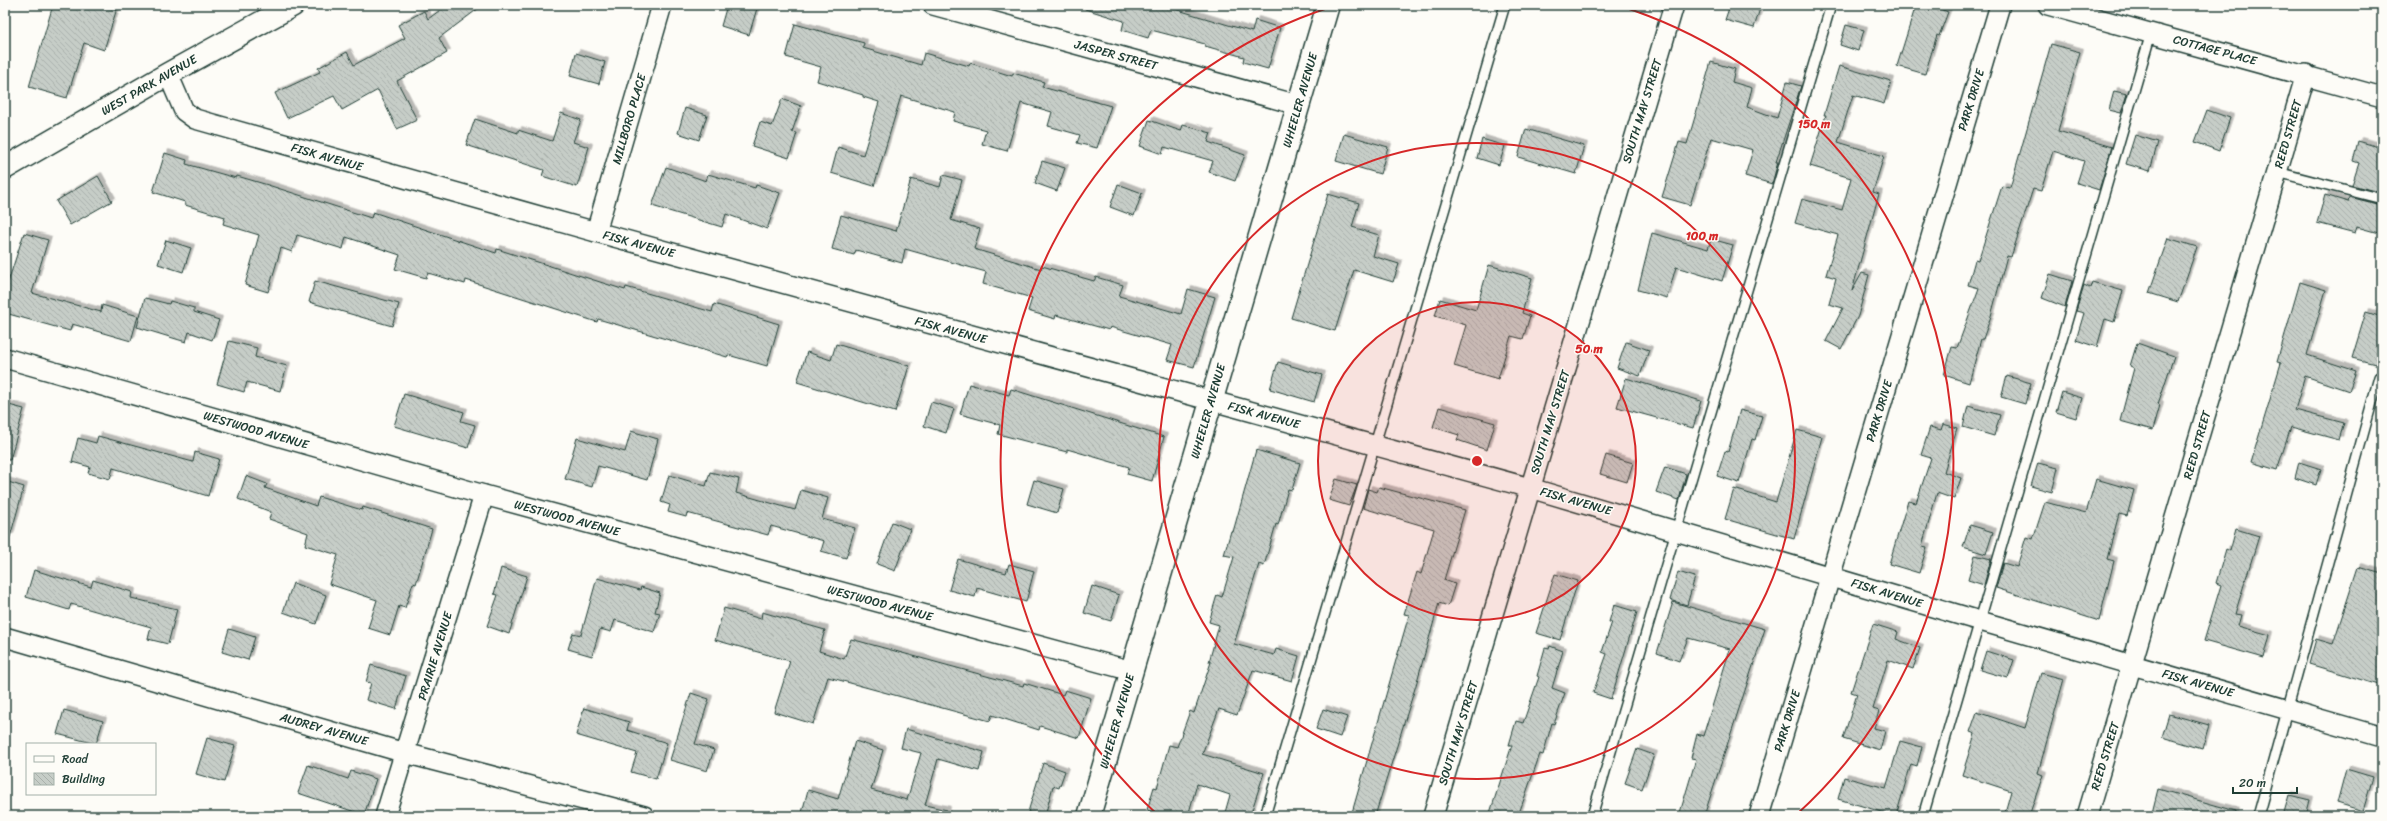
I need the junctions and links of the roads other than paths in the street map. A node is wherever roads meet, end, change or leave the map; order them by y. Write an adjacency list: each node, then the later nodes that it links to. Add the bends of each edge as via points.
1 (294, 5): 11 (street, WEST PARK AVENUE)
2 (662, 5): 18 (street, MILLBORO PLACE)
3 (933, 5): 14 (street, JASPER STREET)
4 (1328, 5): 14 (street, WHEELER AVENUE)
5 (1505, 5): 22 (lane)
6 (1674, 5): 23 (street, SOUTH MAY STREET)
7 (1831, 5): 25 (lane)
8 (2000, 5): 26 (street, PARK DRIVE)
9 (2048, 5): 10 (street, COTTAGE PLACE)
10 (2151, 33): 12 (street, COTTAGE PLACE); 27 (lane)
11 (168, 74): 15 (street, WEST PARK AVENUE); 18 (street, FISK AVENUE, via 184,111 195,120)
12 (2306, 74): 13 (street, COTTAGE PLACE); 16 (street, REED STREET)
13 (2382, 97)
14 (1298, 105): 21 (street, WHEELER AVENUE)
15 (5, 168)
16 (2277, 172): 17 (lane); 29 (street, REED STREET)
17 (2382, 199)
18 (596, 232): 21 (street, FISK AVENUE)
19 (5, 358): 24 (street, WESTWOOD AVENUE)
20 (2379, 377): 31 (lane)
21 (1211, 401): 22 (street, FISK AVENUE); 30 (street, WHEELER AVENUE)
22 (1374, 445): 23 (street, FISK AVENUE); 37 (lane)
23 (1530, 488): 25 (street, FISK AVENUE); 38 (street, SOUTH MAY STREET)
24 (484, 495): 30 (street, WESTWOOD AVENUE); 33 (street, PRAIRIE AVENUE)
25 (1675, 531): 26 (street, FISK AVENUE); 39 (lane)
26 (1830, 576): 27 (street, FISK AVENUE); 40 (street, PARK DRIVE)
27 (1980, 622): 29 (street, FISK AVENUE); 41 (lane)
28 (5, 637): 33 (street, AUDREY AVENUE)
29 (2132, 664): 31 (street, FISK AVENUE); 42 (street, REED STREET)
30 (1132, 671): 36 (street, WHEELER AVENUE)
31 (2289, 708): 32 (street, FISK AVENUE); 43 (lane)
32 (2382, 737)
33 (406, 753): 34 (street, PRAIRIE AVENUE); 35 (street, AUDREY AVENUE)
34 (386, 816)
35 (644, 816)
36 (1089, 816)
37 (1265, 816)
38 (1433, 816)
39 (1592, 816)
40 (1759, 816)
41 (1923, 816)
42 (2087, 816)
43 (2258, 816)

